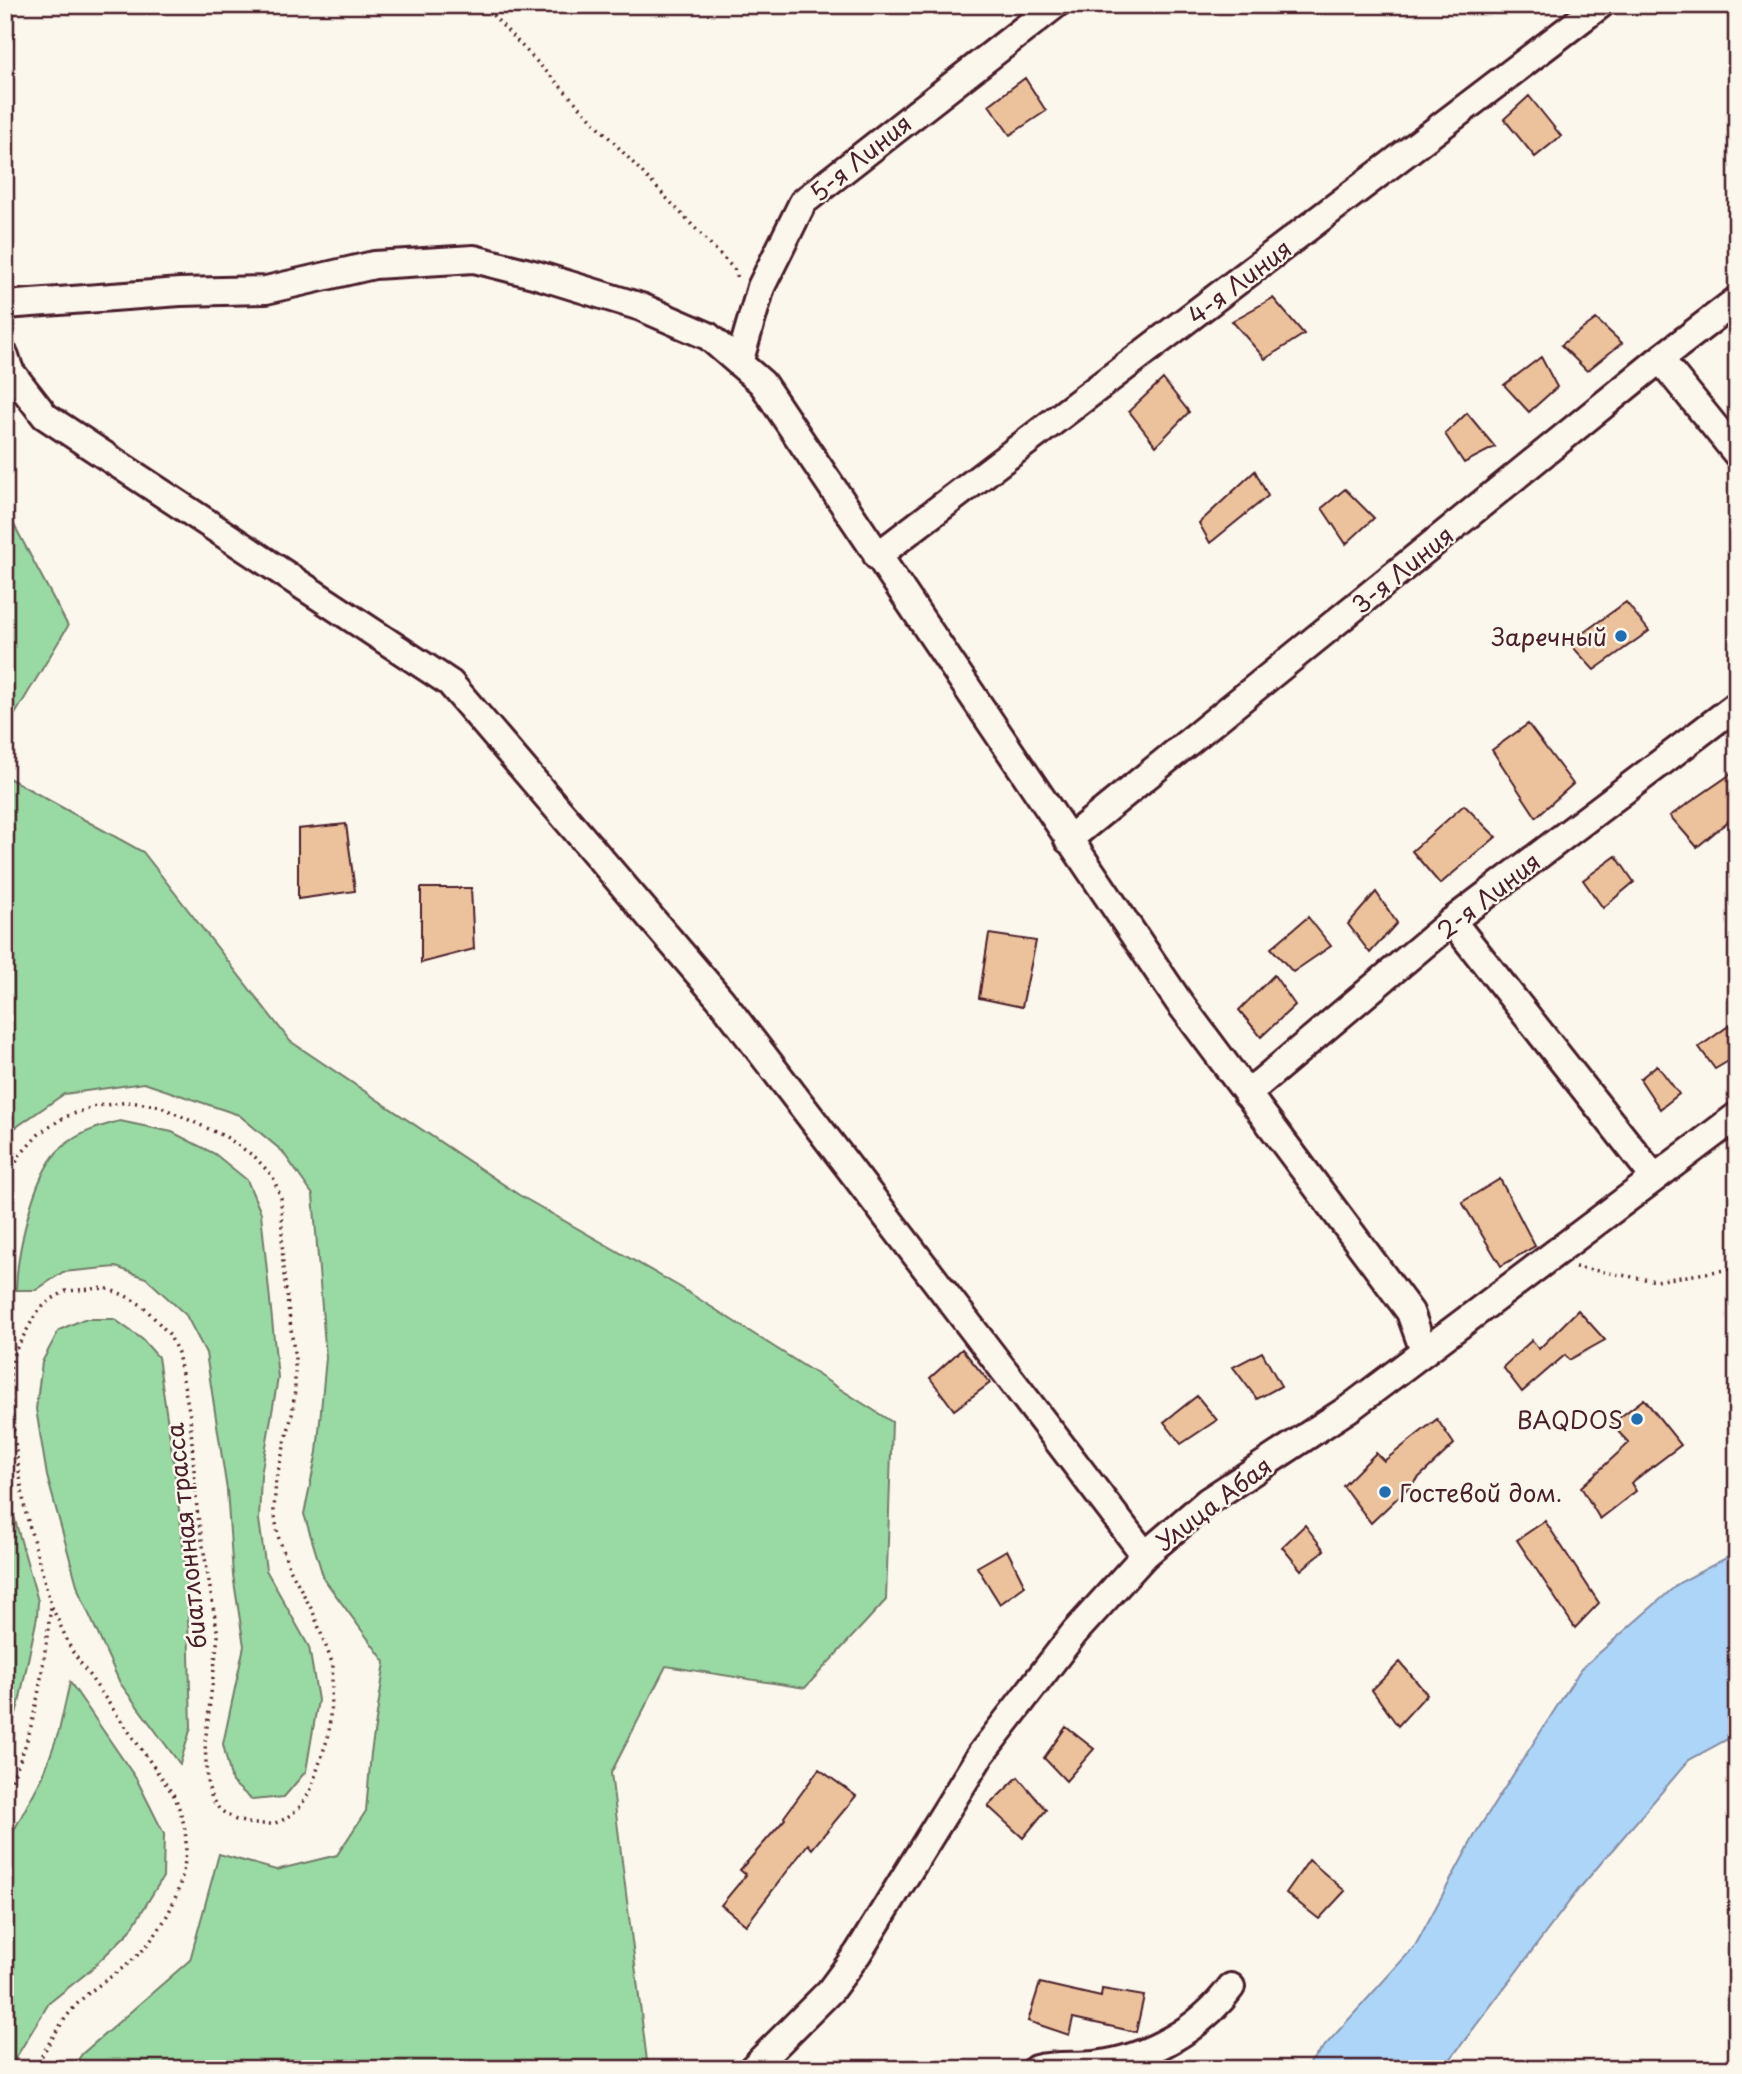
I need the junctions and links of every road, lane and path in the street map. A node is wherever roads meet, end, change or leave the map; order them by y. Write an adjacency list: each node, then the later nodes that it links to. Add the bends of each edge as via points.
1 (483, 5): 4 (path, via 734,270)
2 (1055, 5): 9 (street, 5-я Линия, via 803,202 761,287)
3 (1600, 5): 11 (street, 4-я Линия)
4 (743, 290)
5 (1737, 300): 8 (street, 3-я Линия)
6 (5, 305): 9 (street, via 266,289 374,265 474,260 641,307 708,336)
7 (5, 356): 22 (street, via 10,371 45,416 450,683 721,1000)
8 (1660, 359): 10 (street); 13 (street, 3-я Линия)
9 (738, 362): 11 (street, via 762,383)
10 (1737, 454)
11 (877, 556): 13 (street)
12 (1737, 705): 14 (street, 2-я Линия)
13 (1068, 840): 15 (street)
14 (1452, 920): 15 (street, 2-я Линия); 17 (street)
15 (1247, 1094): 21 (street, via 1410,1312)
16 (1737, 1116): 17 (street, Улица Абая)
17 (1654, 1177): 19 (street, Улица Абая)
18 (5, 1188): 23 (path, биатлонная трасса, via 19,1156 40,1133 65,1117 96,1106 130,1102 159,1106 226,1137 255,1157 273,1177 281,1198 283,1268 295,1359 292,1415 276,1479 274,1510 290,1569 333,1665 329,1734 310,1793 299,1808 273,1824 252,1824 220,1810 212,1799 205,1743 218,1636 178,1353 169,1334 143,1306 105,1288 66,1291 50,1300 31,1322 10,1371 25,1510)
19 (1542, 1262): 20 (path, via 1656,1281); 21 (street, Улица Абая)
20 (1737, 1268)
21 (1424, 1351): 22 (street, Улица Абая, via 1351,1407 1208,1501)
22 (1145, 1555): 27 (street, Улица Абая, via 1075,1632 981,1754 830,1991)
23 (51, 1605): 24 (path, via 34,1723); 26 (path, биатлонная трасса, via 72,1651 175,1797 186,1843 184,1870 153,1940 84,1997)
24 (5, 1793)
25 (1231, 1987): 28 (street, via 1218,2006 1162,2045 1096,2064)
26 (34, 2069)
27 (752, 2069)
28 (1036, 2069)

